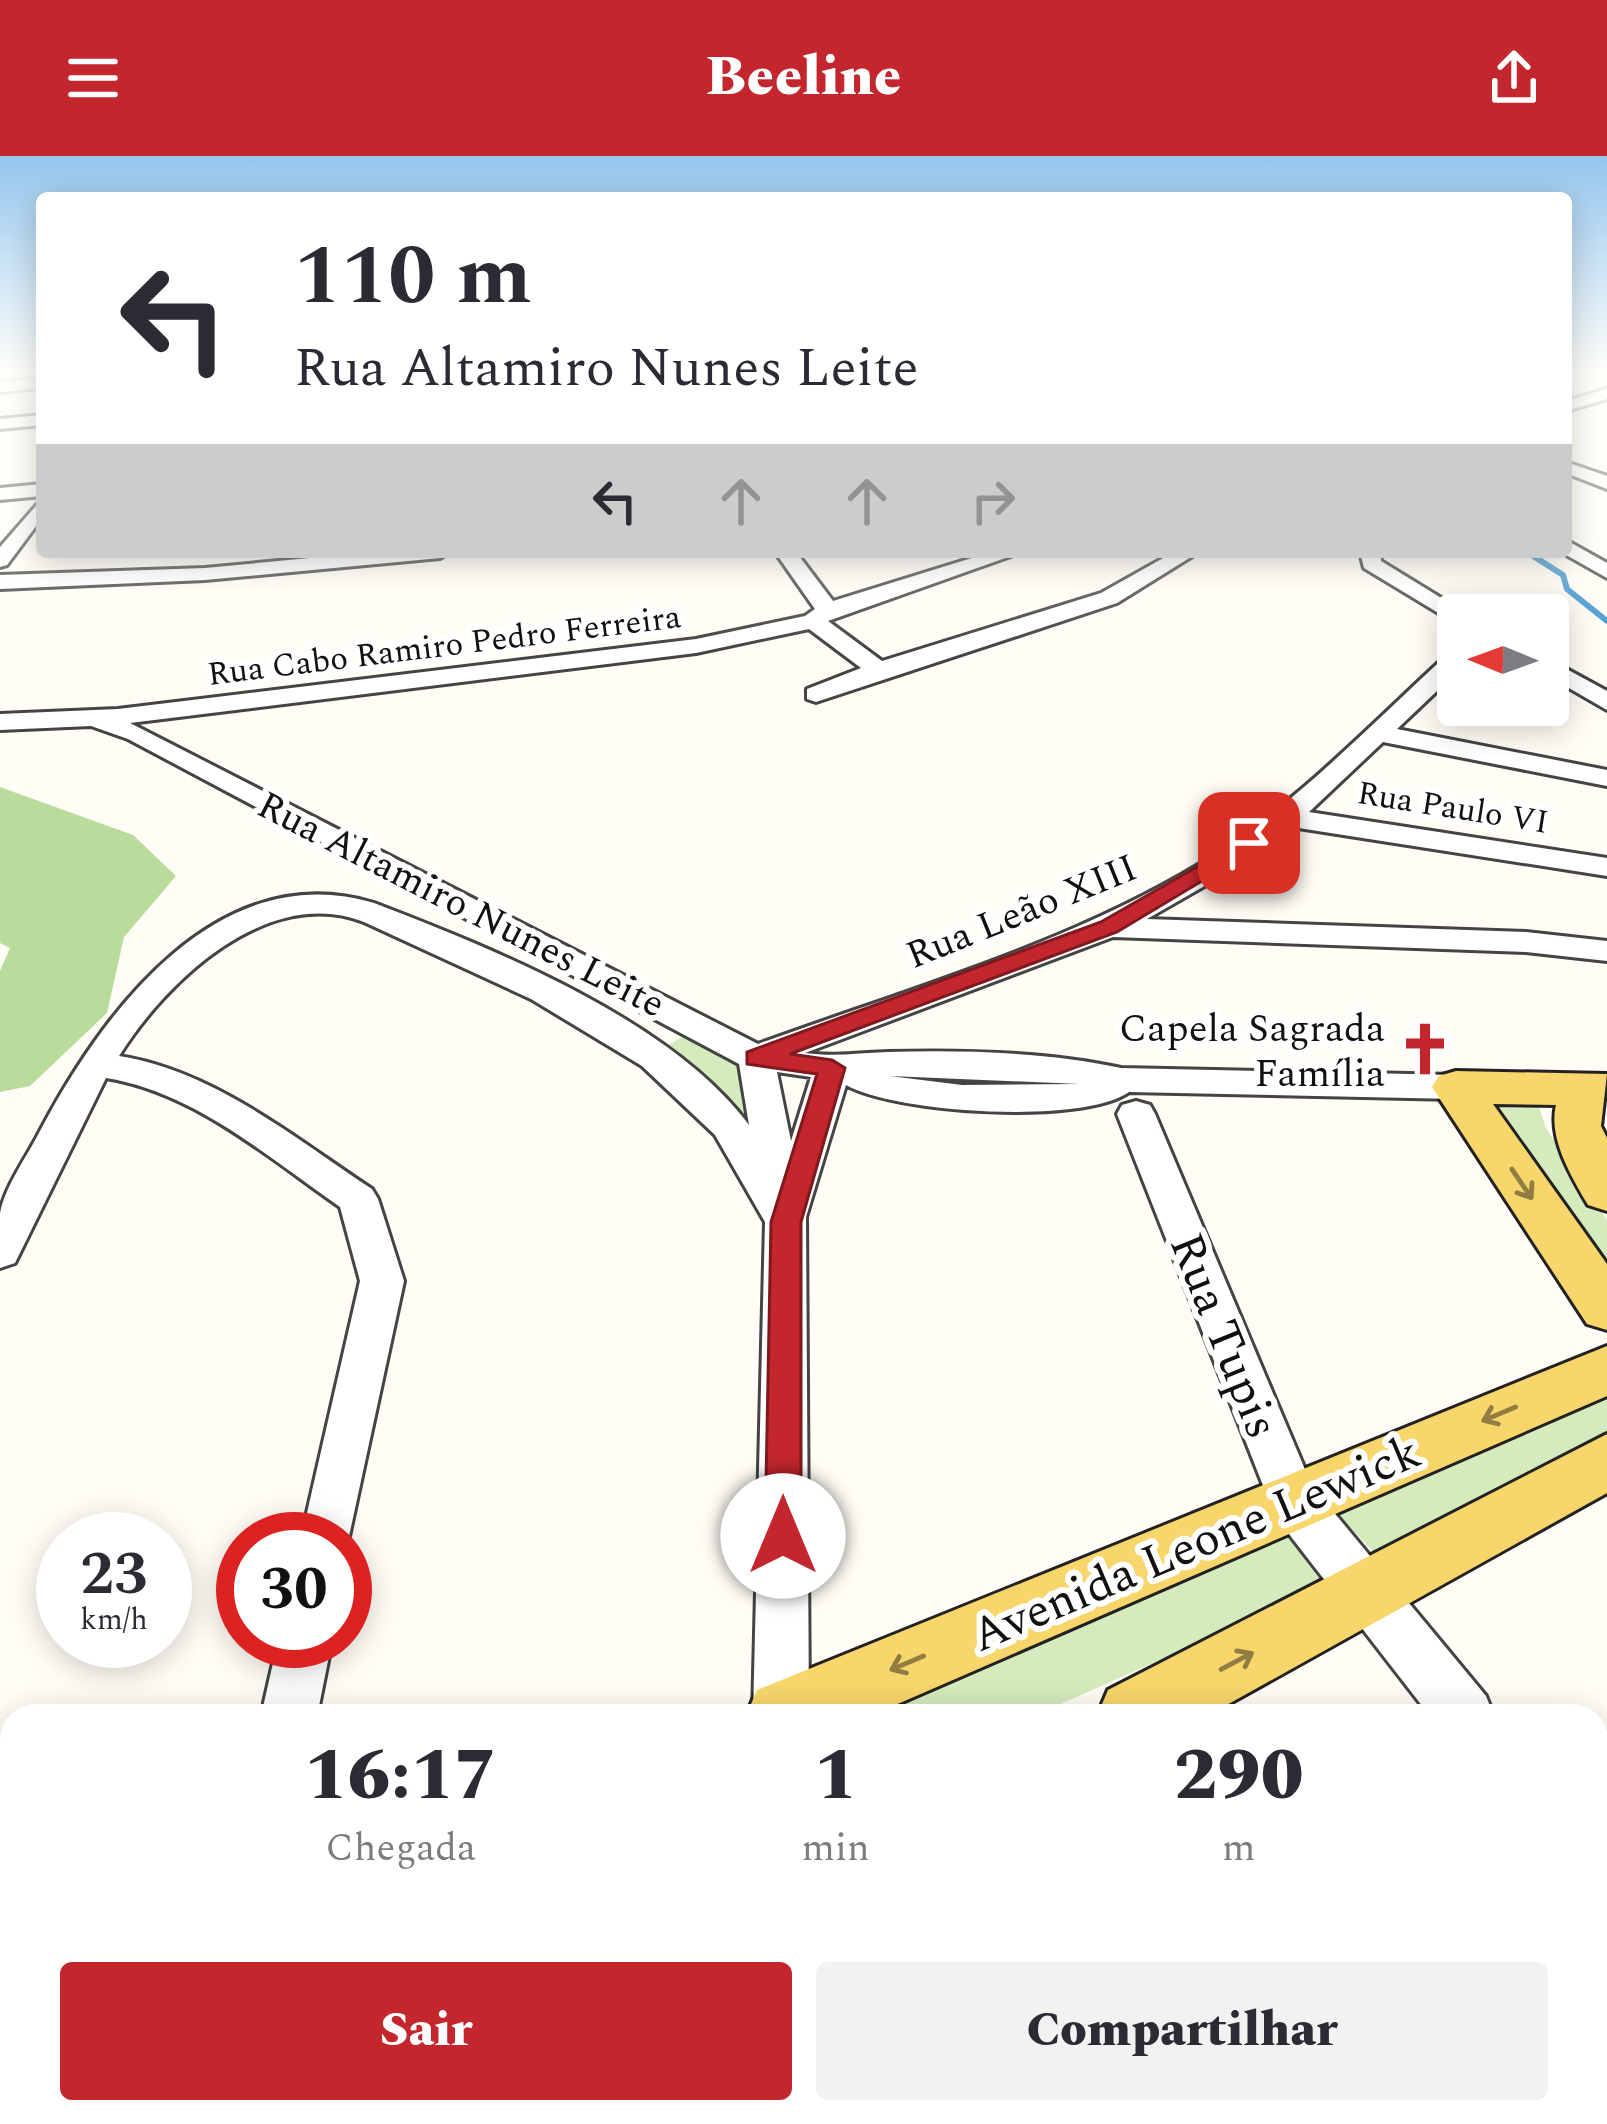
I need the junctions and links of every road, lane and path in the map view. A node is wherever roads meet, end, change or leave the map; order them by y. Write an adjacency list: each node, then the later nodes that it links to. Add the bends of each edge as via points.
1 (1572, 469): 3 (street)
2 (1572, 470): 4 (street)
3 (1607, 470)
4 (1607, 483)
5 (36, 491): 6 (street)
6 (0, 494)
7 (36, 513): 14 (street)
8 (1572, 550): 15 (street)
9 (376, 558): 16 (street)
10 (788, 558): 18 (street)
11 (994, 558): 18 (street, Rua Cabo Ramiro Pedro Ferreira)
12 (1179, 558): 19 (street, via 1109,598)
13 (1370, 558): 17 (street, via 1394,582)
14 (0, 561)
15 (1607, 572)
16 (0, 582)
17 (1437, 604)
18 (821, 616): 19 (street); 24 (street, Rua Cabo Ramiro Pedro Ferreira, via 696,646)
19 (879, 670): 22 (street)
20 (1437, 677): 26 (street, Rua Leão XIII)
21 (1569, 679): 23 (street)
22 (816, 694)
23 (1607, 702)
24 (80, 720): 25 (street); 32 (street, Rua Altamiro Nunes Leite, via 136,733)
25 (0, 722)
26 (1375, 733): 27 (street); 28 (street, Rua Leão XIII)
27 (1607, 778)
28 (1287, 817): 29 (street, Rua Paulo VI); 30 (street, Rua Leão XIII)
29 (1607, 867)
30 (1109, 927): 31 (street); 34 (street, Rua Leão XIII)
31 (1607, 951)
32 (692, 1021): 33 (street); 34 (street, Rua Altamiro Nunes Leite)
33 (647, 1050): 35 (street, Rua Altamiro Nunes Leite, via 513,976 359,908 320,902 279,910 166,975 128,1015); 41 (street, Rua Altamiro Nunes Leite, via 721,1116)
34 (756, 1058): 36 (street, Rua Altamiro Nunes Leite); 41 (street)
35 (99, 1065): 42 (street); 47 (street, via 155,1074 222,1108 358,1199 382,1281)
36 (840, 1069): 39 (street, Rua Altamiro Nunes Leite, via 1086,1072); 41 (street)
37 (1456, 1087): 38 (main road, Rua Altamiro Nunes Leite); 39 (street, Rua Altamiro Nunes Leite); 43 (main road, one-way to 43)
38 (1596, 1089): 40 (main road, via 1576,1126)
39 (1128, 1097): 46 (street, Rua Tupis)
40 (1607, 1192)
41 (786, 1222): 51 (street)
42 (0, 1252)
43 (1607, 1308)
44 (1607, 1370): 46 (main road, Avenida Leone Lewick, one-way to 46)
45 (1607, 1461): 48 (main road)
46 (1293, 1500): 48 (street, Rua Tupis); 52 (main road, Avenida Leone Lewick, one-way to 52)
47 (333, 1512)
48 (1366, 1593): 53 (main road, one-way to 48); 54 (street, Rua Tupis)
49 (299, 1668): 50 (street)
50 (292, 1704)
51 (782, 1704)
52 (810, 1704)
53 (1157, 1704)
54 (1456, 1704)

